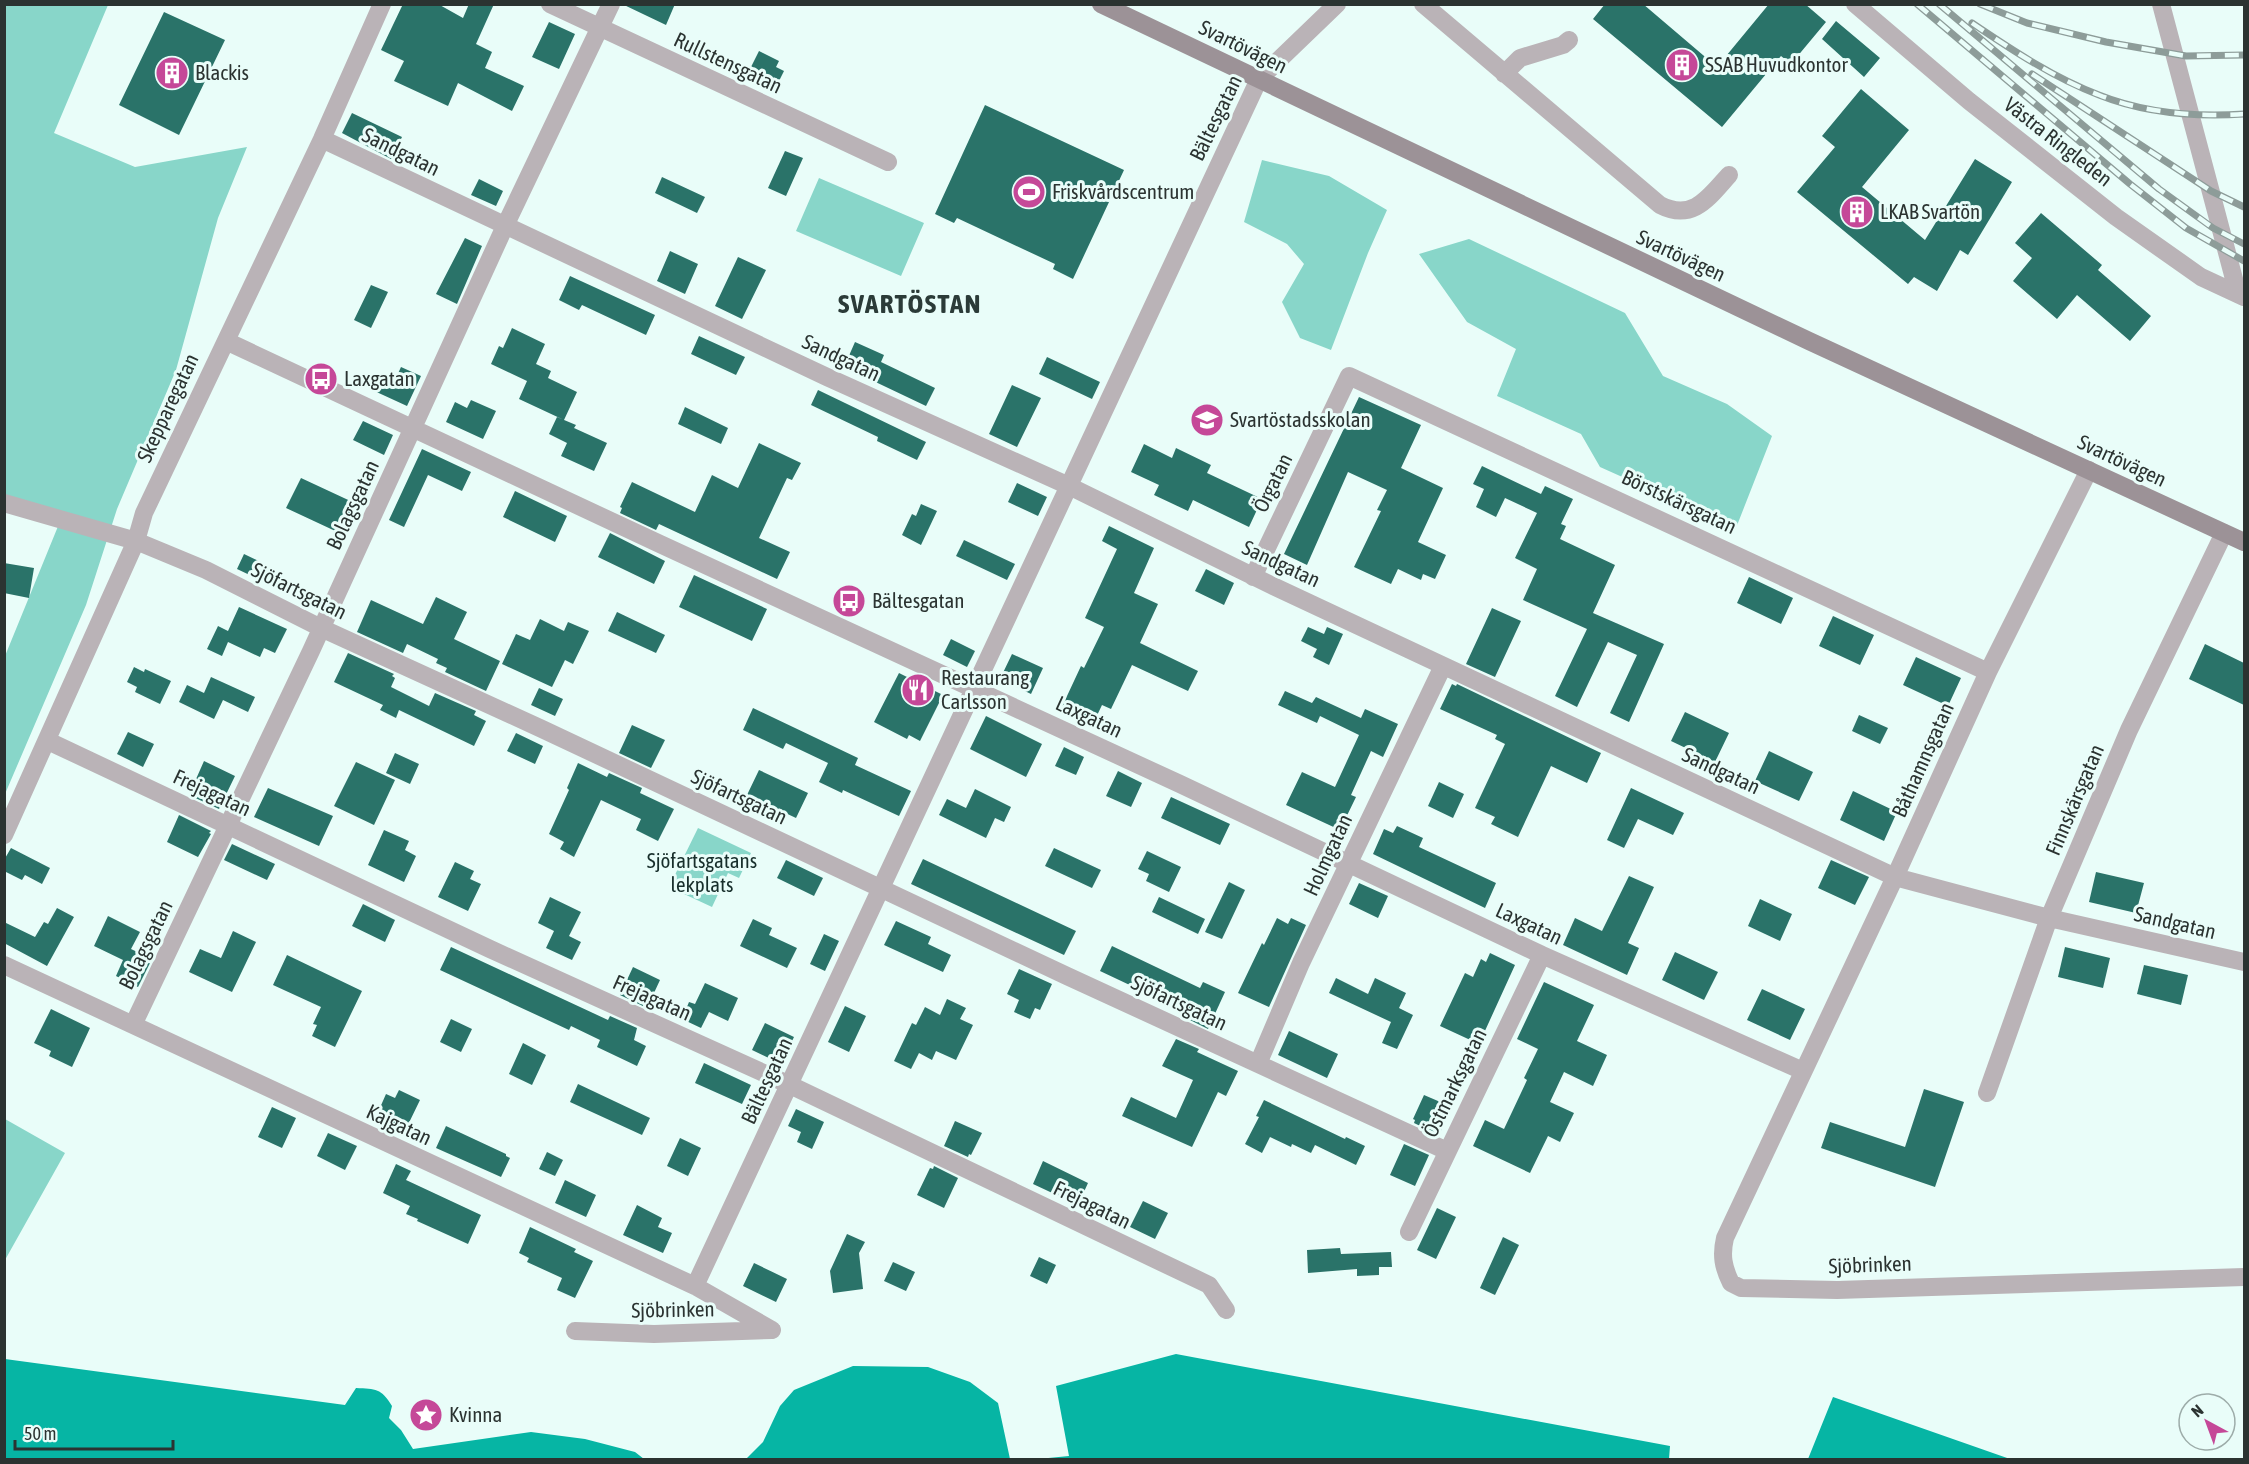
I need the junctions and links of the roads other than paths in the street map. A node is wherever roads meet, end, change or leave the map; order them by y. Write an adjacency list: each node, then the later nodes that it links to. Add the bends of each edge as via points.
1 (382, 4): 13 (street, Skepparegatan)
2 (550, 4): 9 (street, Rullstensgatan)
3 (611, 4): 9 (street, Bolagsgatan)
4 (1101, 4): 12 (main road, Svartövägen)
5 (1337, 4): 12 (street, Bältesgatan)
6 (1423, 4): 11 (street)
7 (1855, 4): 17 (street, Västra Ringleden, via 2116,218 2201,277)
8 (2161, 4): 17 (street)
9 (599, 28): 14 (street, Rullstensgatan); 16 (street, Bolagsgatan)
10 (1569, 40): 11 (street, via 1520,58)
11 (1504, 74): 15 (street, via 1666,208 1682,211 1696,207)
12 (1258, 79): 21 (main road, Svartövägen); 22 (street, Bältesgatan)
13 (322, 139): 16 (street, Sandgatan); 18 (street, Skepparegatan)
14 (888, 162)
15 (1728, 174)
16 (505, 226): 20 (street, Bolagsgatan); 22 (street, Sandgatan)
17 (2241, 296)
18 (226, 341): 20 (street, Laxgatan); 25 (street, Skepparegatan, via 144,513)
19 (1350, 376): 27 (street, Örgatan); 30 (street, Börstskärsgatan)
20 (414, 428): 28 (street, Bolagsgatan); 31 (street, Laxgatan)
21 (2089, 470): 24 (main road, Svartövägen); 30 (street, Båthamnsgatan)
22 (1069, 486): 27 (street, Sandgatan); 31 (street, Bältesgatan)
23 (4, 503): 25 (street, Sjöfartsgatan)
24 (2224, 533): 26 (main road, Svartövägen); 38 (street, Finnskärsgatan, via 2129,730)
25 (136, 541): 28 (street, Sjöfartsgatan, via 206,570); 32 (street, Skepparegatan)
26 (2244, 542)
27 (1253, 576): 29 (street, Sandgatan)
28 (321, 628): 33 (street, Bolagsgatan); 37 (street, Sjöfartsgatan)
29 (1443, 666): 35 (street, Holmgatan); 36 (street, Sandgatan)
30 (1988, 672): 36 (street, Båthamnsgatan)
31 (973, 689): 35 (street, Laxgatan); 37 (street, Bältesgatan)
32 (48, 741): 33 (street, Frejagatan); 34 (street, Skepparegatan)
33 (228, 826): 42 (street, Bolagsgatan); 45 (street, Frejagatan)
34 (4, 835)
35 (1349, 864): 39 (street, Laxgatan); 43 (street, Holmgatan)
36 (1895, 878): 38 (street, Sandgatan); 44 (street, Båthamnsgatan)
37 (880, 889): 43 (street, Sjöfartsgatan); 45 (street, Bältesgatan)
38 (2049, 918): 40 (street, Sandgatan); 46 (street, Finnskärsgatan)
39 (1542, 955): 44 (street, Laxgatan); 47 (street, Östmarksgatan)
40 (2244, 962)
41 (4, 965): 42 (street, Kajgatan)
42 (134, 1023): 50 (street, Kajgatan)
43 (1258, 1064): 47 (street, Sjöfartsgatan)
44 (1803, 1071): 49 (street, Sjöbrinken, via 1725,1238 1724,1269 1735,1286 1837,1290)
45 (790, 1085): 50 (street, Bältesgatan); 51 (street, Frejagatan, via 1209,1285)
46 (1987, 1093)
47 (1447, 1151): 48 (street, Östmarksgatan)
48 (1409, 1232)
49 (2244, 1277)
50 (695, 1286): 52 (street, Kajgatan)
51 (1226, 1310)
52 (772, 1330): 53 (street, Sjöbrinken, via 654,1334)
53 (575, 1331)

